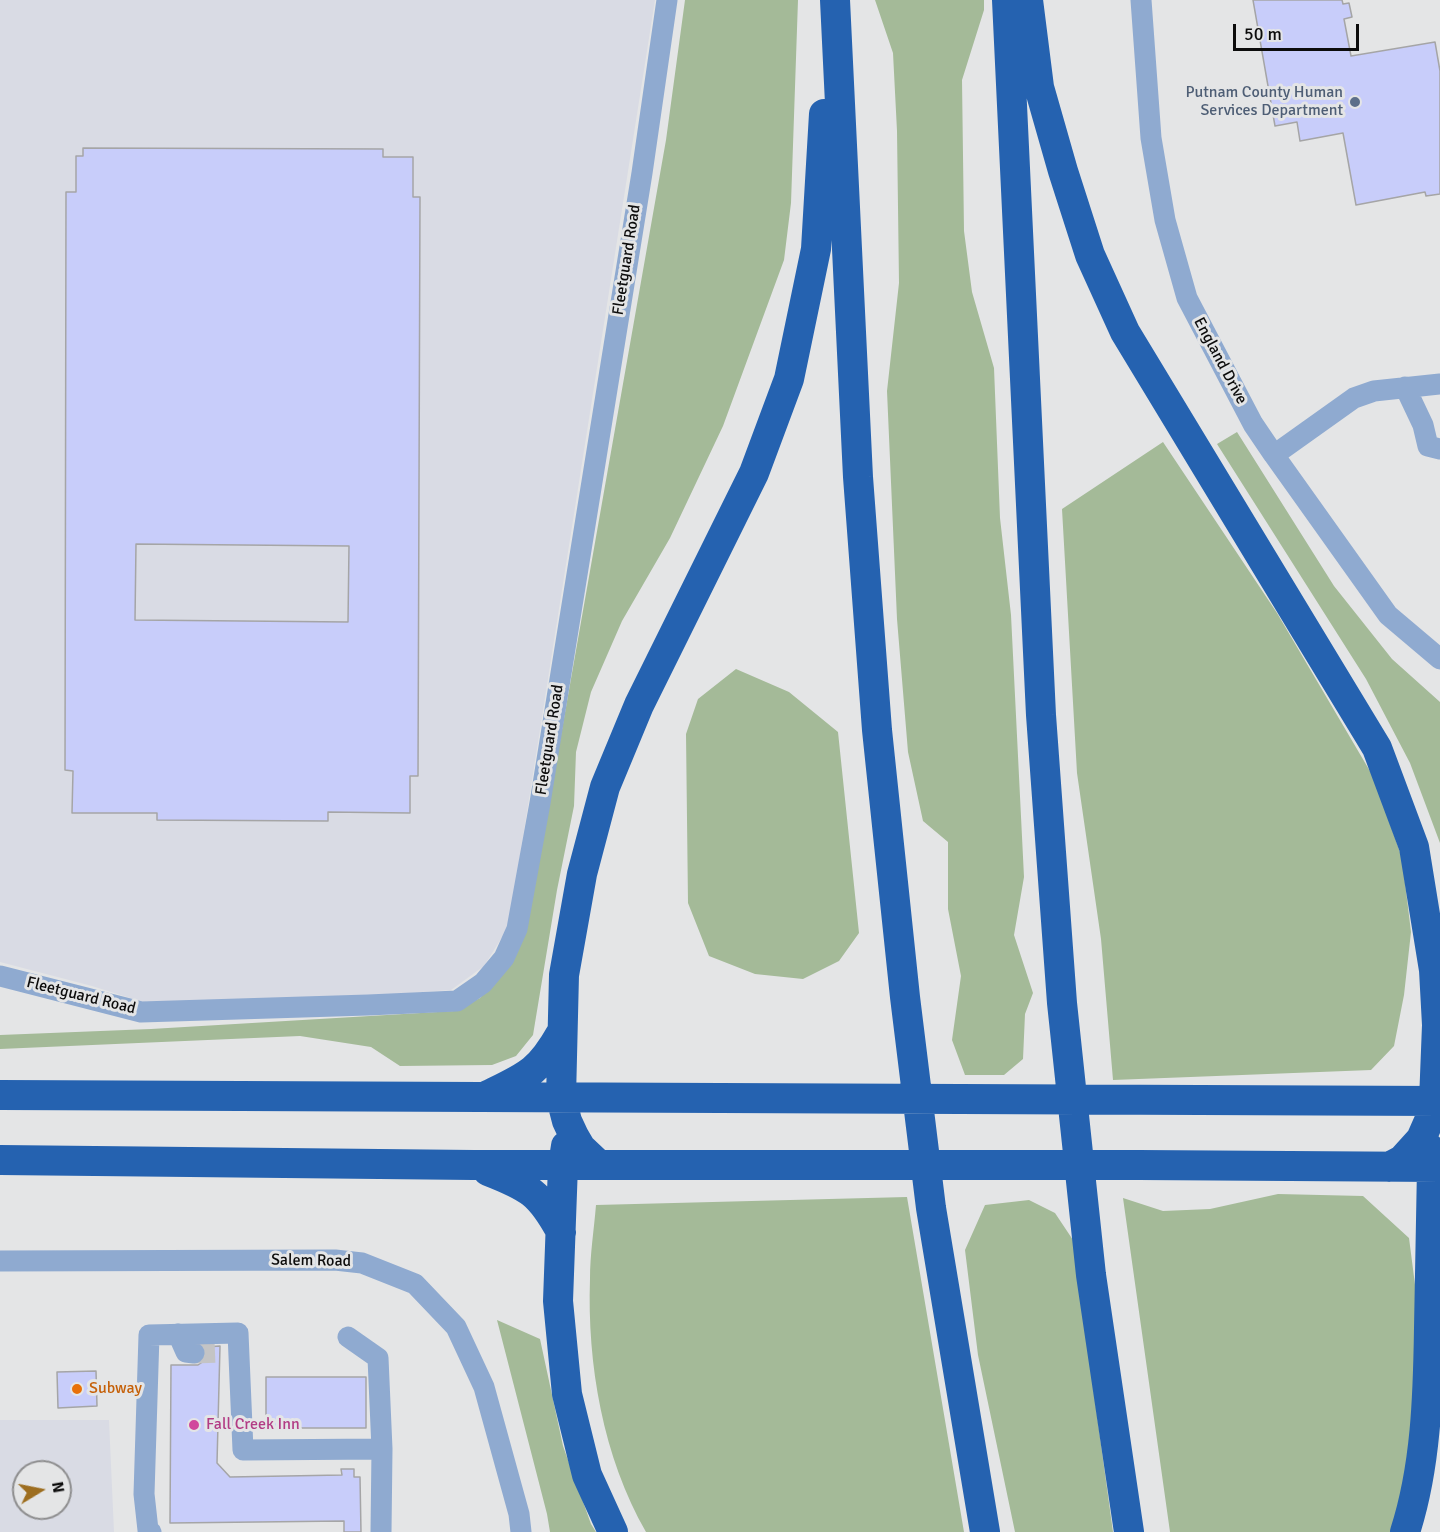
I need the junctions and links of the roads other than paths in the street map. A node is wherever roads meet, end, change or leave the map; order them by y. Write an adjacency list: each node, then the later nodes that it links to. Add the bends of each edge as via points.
1 (667, 0): 11 (street, Fleetguard Road, via 540,803 517,929 504,958 483,982 457,1001 356,1006 141,1012)
2 (833, 0): 13 (highway, via 816,249 789,379 754,473 639,705 605,787 582,874 570,941); 43 (highway, via 858,477 877,730 932,1208)
3 (1007, 0): 44 (highway, via 1041,715 1062,1003 1091,1275)
4 (1028, 0): 12 (highway, via 1039,87 1063,171 1090,255 1125,332 1377,748 1414,847 1434,970)
5 (1141, 0): 9 (street, England Drive, via 1151,138 1165,220 1187,298 1253,424)
6 (1440, 384): 7 (street)
7 (1405, 387): 8 (street, via 1428,446); 9 (street, via 1354,398)
8 (1440, 448)
9 (1274, 455): 10 (street, England Drive, via 1388,615)
10 (1440, 659)
11 (0, 976)
12 (1438, 1028): 19 (highway)
13 (561, 1033): 15 (highway, via 533,1072); 17 (highway)
14 (0, 1095): 15 (highway)
15 (483, 1097): 17 (highway)
16 (626, 1097): 17 (highway); 18 (highway); 20 (highway, via 594,1109)
17 (561, 1098): 20 (highway)
18 (1367, 1100): 19 (highway); 21 (highway, via 1398,1111)
19 (1437, 1101): 21 (highway)
20 (572, 1133): 25 (highway); 26 (highway)
21 (1423, 1134): 27 (highway, via 1402,1160); 28 (highway)
22 (0, 1160): 23 (highway)
23 (105, 1161): 24 (highway); 29 (highway, via 38,1171)
24 (474, 1165): 25 (highway); 31 (highway, via 537,1195)
25 (562, 1165): 26 (highway); 31 (highway)
26 (599, 1165): 27 (highway)
27 (1389, 1167): 28 (highway)
28 (1436, 1167): 30 (highway)
29 (0, 1183)
30 (1436, 1218): 45 (highway, via 1425,1424 1419,1473)
31 (561, 1232): 42 (highway, via 558,1301 567,1394 587,1475)
32 (0, 1261): 41 (street, Salem Road, via 334,1260 362,1263 415,1284 456,1327 484,1387)
33 (229, 1333): 34 (street); 36 (street, via 228,1347); 38 (street, via 238,1333 243,1450)
34 (178, 1334): 37 (street, via 186,1352); 39 (street, via 149,1335 144,1494)
35 (348, 1337): 38 (street, via 378,1358)
36 (220, 1352)
37 (194, 1353)
38 (382, 1449): 40 (street)
39 (151, 1532)
40 (381, 1532)
41 (521, 1532)
42 (613, 1532)
43 (985, 1532)
44 (1129, 1532)
45 (1405, 1532)

